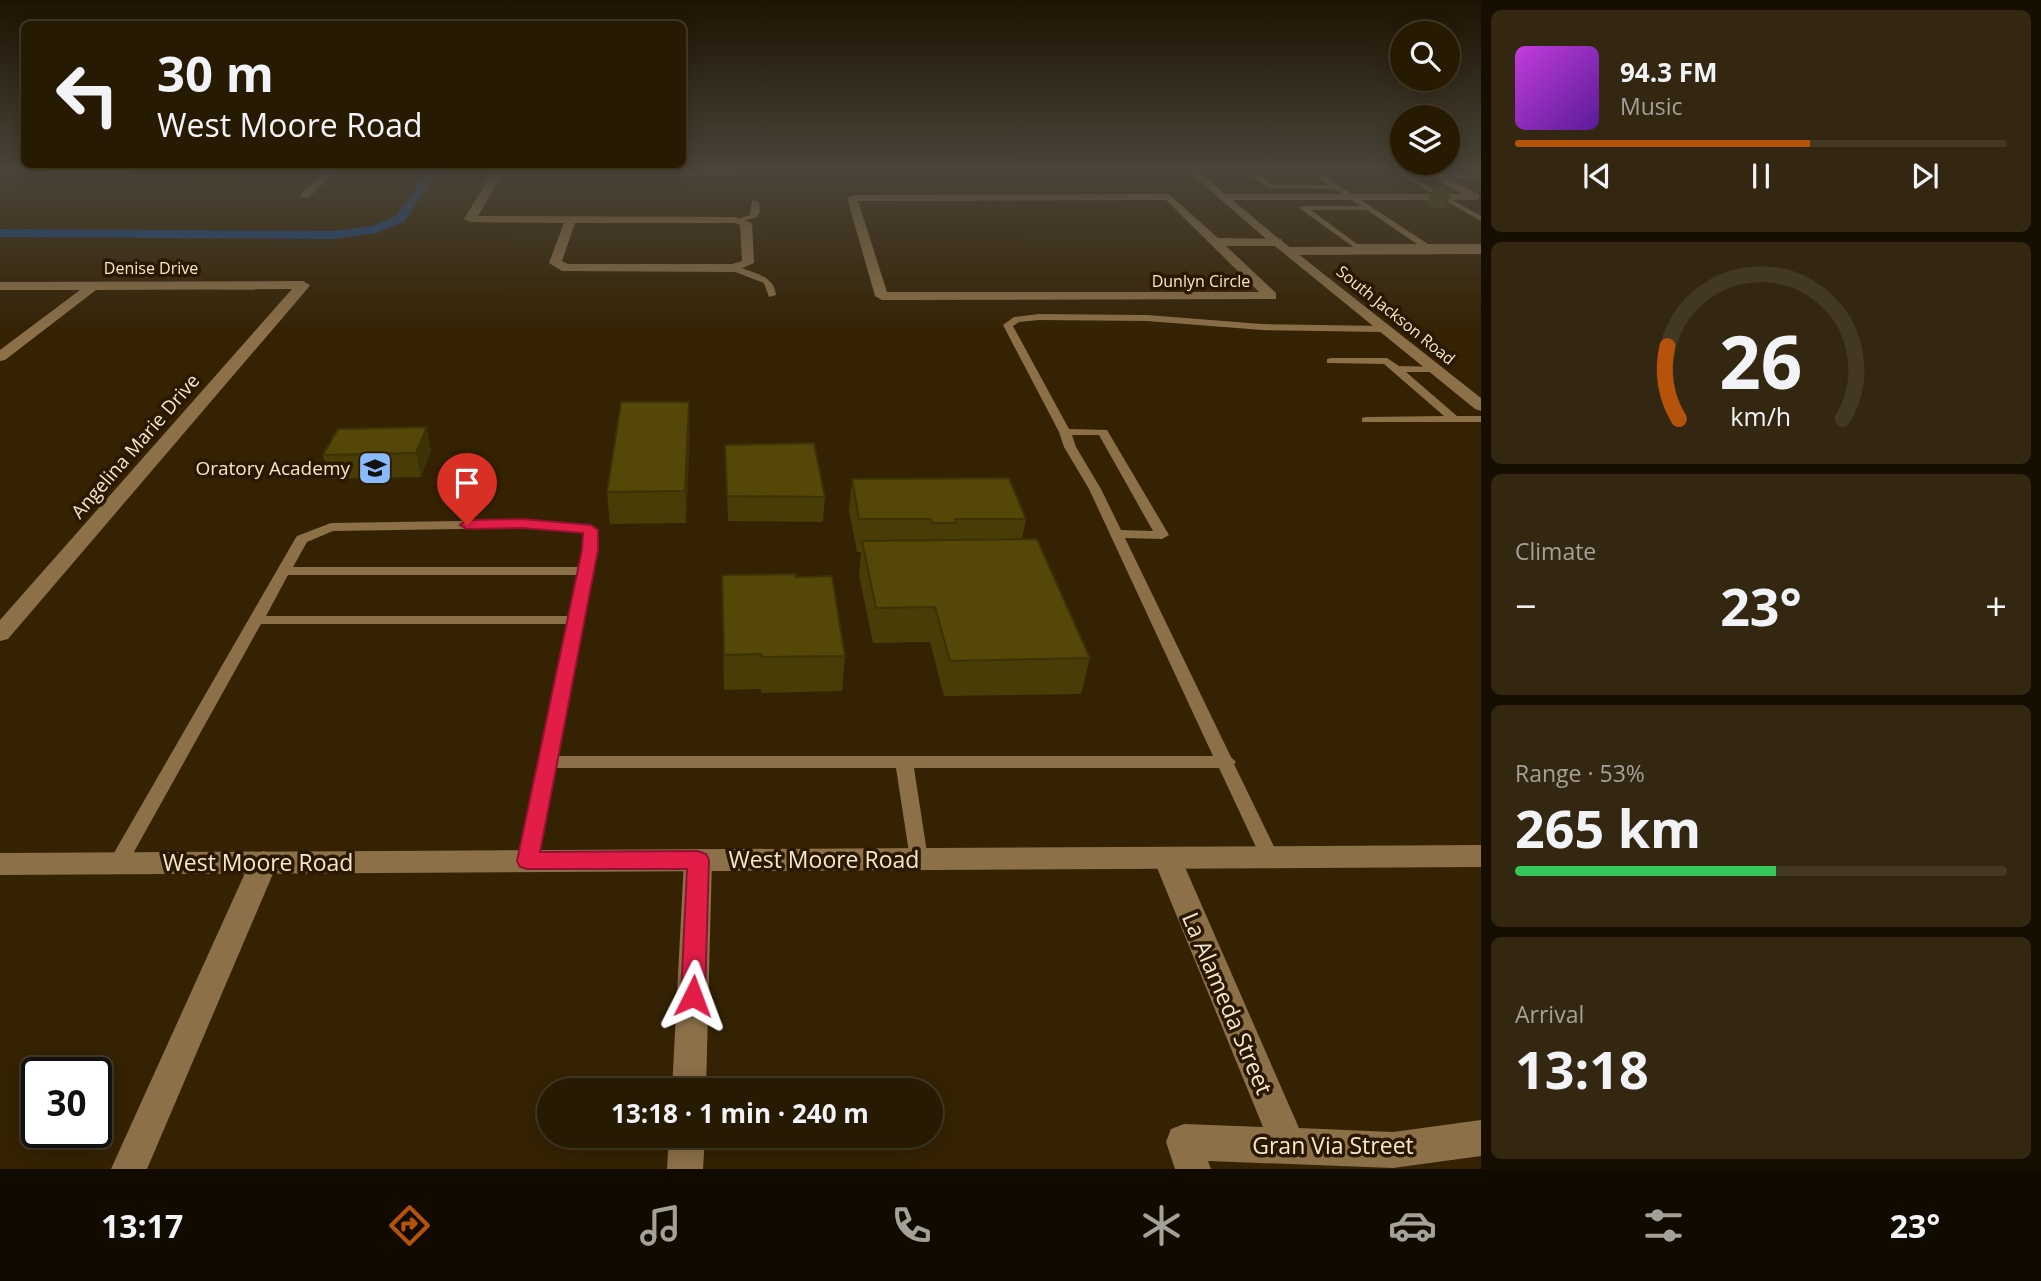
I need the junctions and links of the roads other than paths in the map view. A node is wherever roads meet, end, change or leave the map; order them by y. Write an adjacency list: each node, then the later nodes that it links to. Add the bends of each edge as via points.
1 (569, 225): 13 (street, via 555,263 558,266)
2 (746, 225): 13 (street, via 748,262)
3 (860, 225): 8 (street, Dunlyn Circle, via 882,296 1271,296)
4 (1198, 225): 8 (street, Dunlyn Circle)
5 (1256, 225): 9 (street, South Jackson Road)
6 (1326, 225): 10 (lane, via 1355,246)
7 (1394, 225): 10 (lane)
8 (1213, 239): 9 (street)
9 (1273, 239): 12 (street, South Jackson Road)
10 (1426, 246): 11 (lane)
11 (1481, 248): 12 (street)
12 (1289, 251): 18 (street, South Jackson Road)
13 (733, 268): 17 (lane, via 767,281)
14 (94, 285): 15 (street, Denise Drive); 16 (street, Denise Drive); 19 (street)
15 (303, 285): 33 (street, Angelina Marie Drive)
16 (0, 286)
17 (772, 295)
18 (1385, 329): 22 (street, South Jackson Road); 27 (lane, via 1262,327 1147,318 1017,319 1008,325)
19 (0, 357)
20 (1331, 361): 21 (lane, via 1387,361)
21 (1397, 369): 22 (lane); 26 (lane)
22 (1435, 369): 23 (street, South Jackson Road)
23 (1481, 406)
24 (1481, 419): 26 (lane)
25 (1366, 420): 26 (lane)
26 (1455, 420)
27 (1065, 432): 28 (lane); 28 (lane, via 1104,432 1162,535)
28 (1116, 534): 36 (lane)
29 (284, 570): 30 (lane); 30 (lane, via 302,539 331,527 522,524 591,530); 31 (lane)
30 (586, 571): 32 (lane)
31 (256, 620): 32 (lane); 44 (lane)
32 (576, 620): 34 (lane)
33 (0, 634)
34 (547, 762): 35 (lane); 42 (lane)
35 (904, 762): 36 (lane); 40 (lane)
36 (1227, 762): 39 (lane)
37 (1481, 856): 39 (street, West Moore Road)
38 (1167, 858): 39 (street, West Moore Road); 40 (street, West Moore Road); 48 (street, La Alameda Street)
39 (1270, 858)
40 (919, 859): 41 (street, West Moore Road)
41 (698, 860): 42 (street, West Moore Road); 46 (street)
42 (527, 861): 43 (street, West Moore Road)
43 (264, 862): 44 (street, West Moore Road); 51 (street)
44 (118, 863): 45 (street, West Moore Road)
45 (0, 864)
46 (689, 1078)
47 (1481, 1138): 48 (street, Gran Via Street, via 1393,1150)
48 (1289, 1147): 50 (street, Gran Via Street)
49 (686, 1148): 52 (street)
50 (1189, 1155)
51 (129, 1169)
52 (685, 1169)

